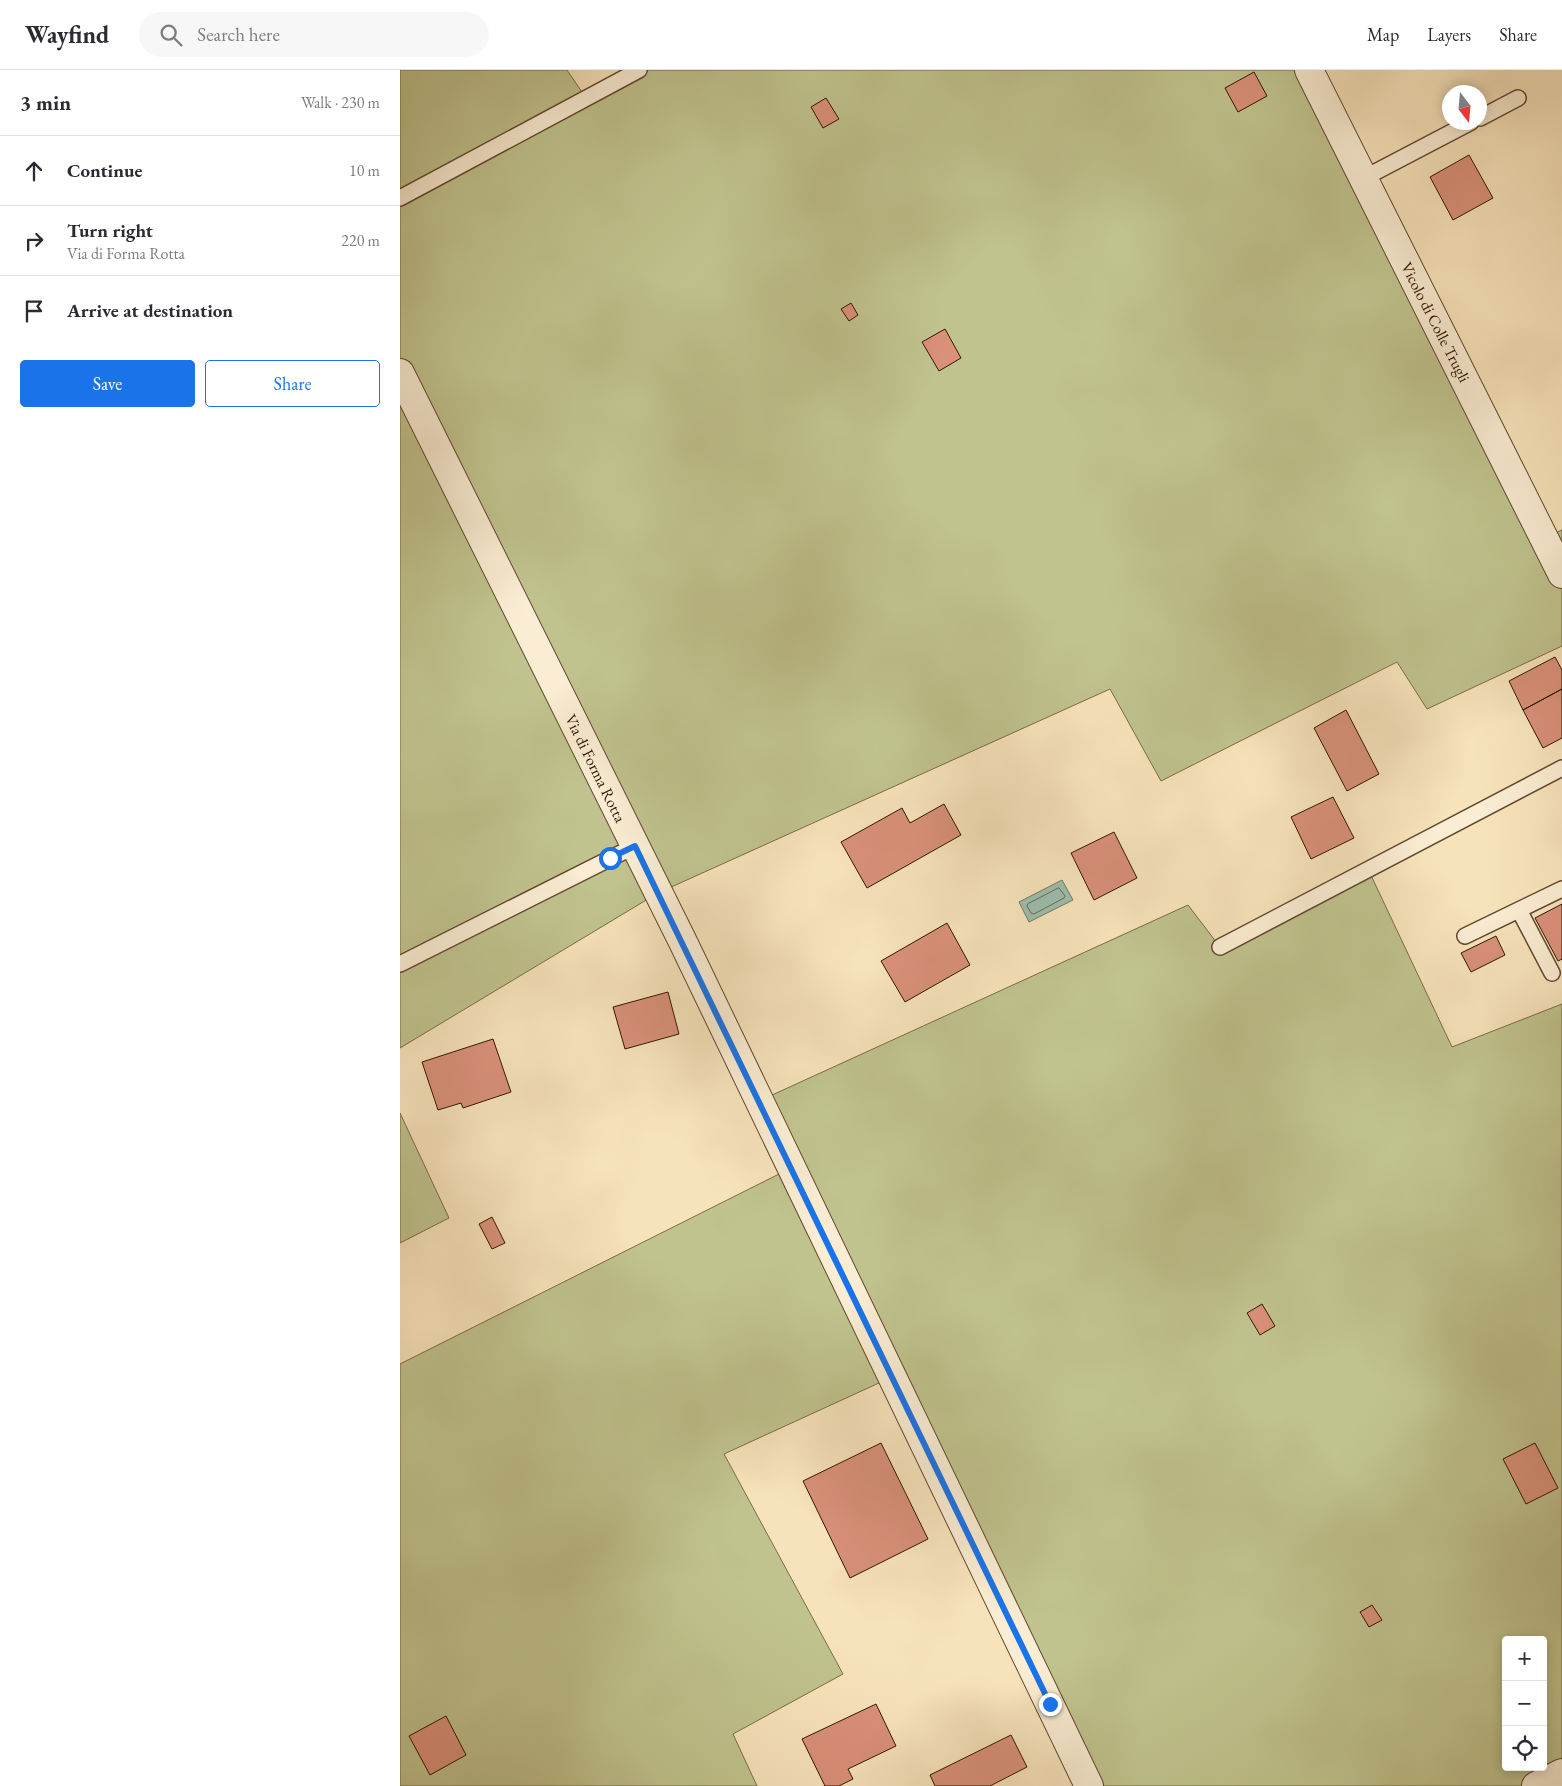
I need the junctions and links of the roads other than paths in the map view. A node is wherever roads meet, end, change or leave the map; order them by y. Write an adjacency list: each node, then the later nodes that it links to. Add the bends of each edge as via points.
1 (638, 70): 7 (lane)
2 (1310, 70): 6 (street, Vicolo di Colle Trugli)
3 (1518, 98): 4 (lane)
4 (1487, 114)
5 (1456, 130): 6 (lane)
6 (1364, 178): 9 (street, Vicolo di Colle Trugli)
7 (400, 198)
8 (400, 374): 11 (street, Via di Forma Rotta)
9 (1562, 574)
10 (1562, 768): 15 (lane)
11 (635, 846): 16 (lane); 19 (street, Via di Forma Rotta)
12 (1562, 888): 13 (lane)
13 (1519, 910): 14 (lane); 17 (lane)
14 (1465, 936)
15 (1220, 947)
16 (400, 964)
17 (1552, 973)
18 (1562, 1773): 20 (street)
19 (1089, 1786)
20 (1536, 1786)

